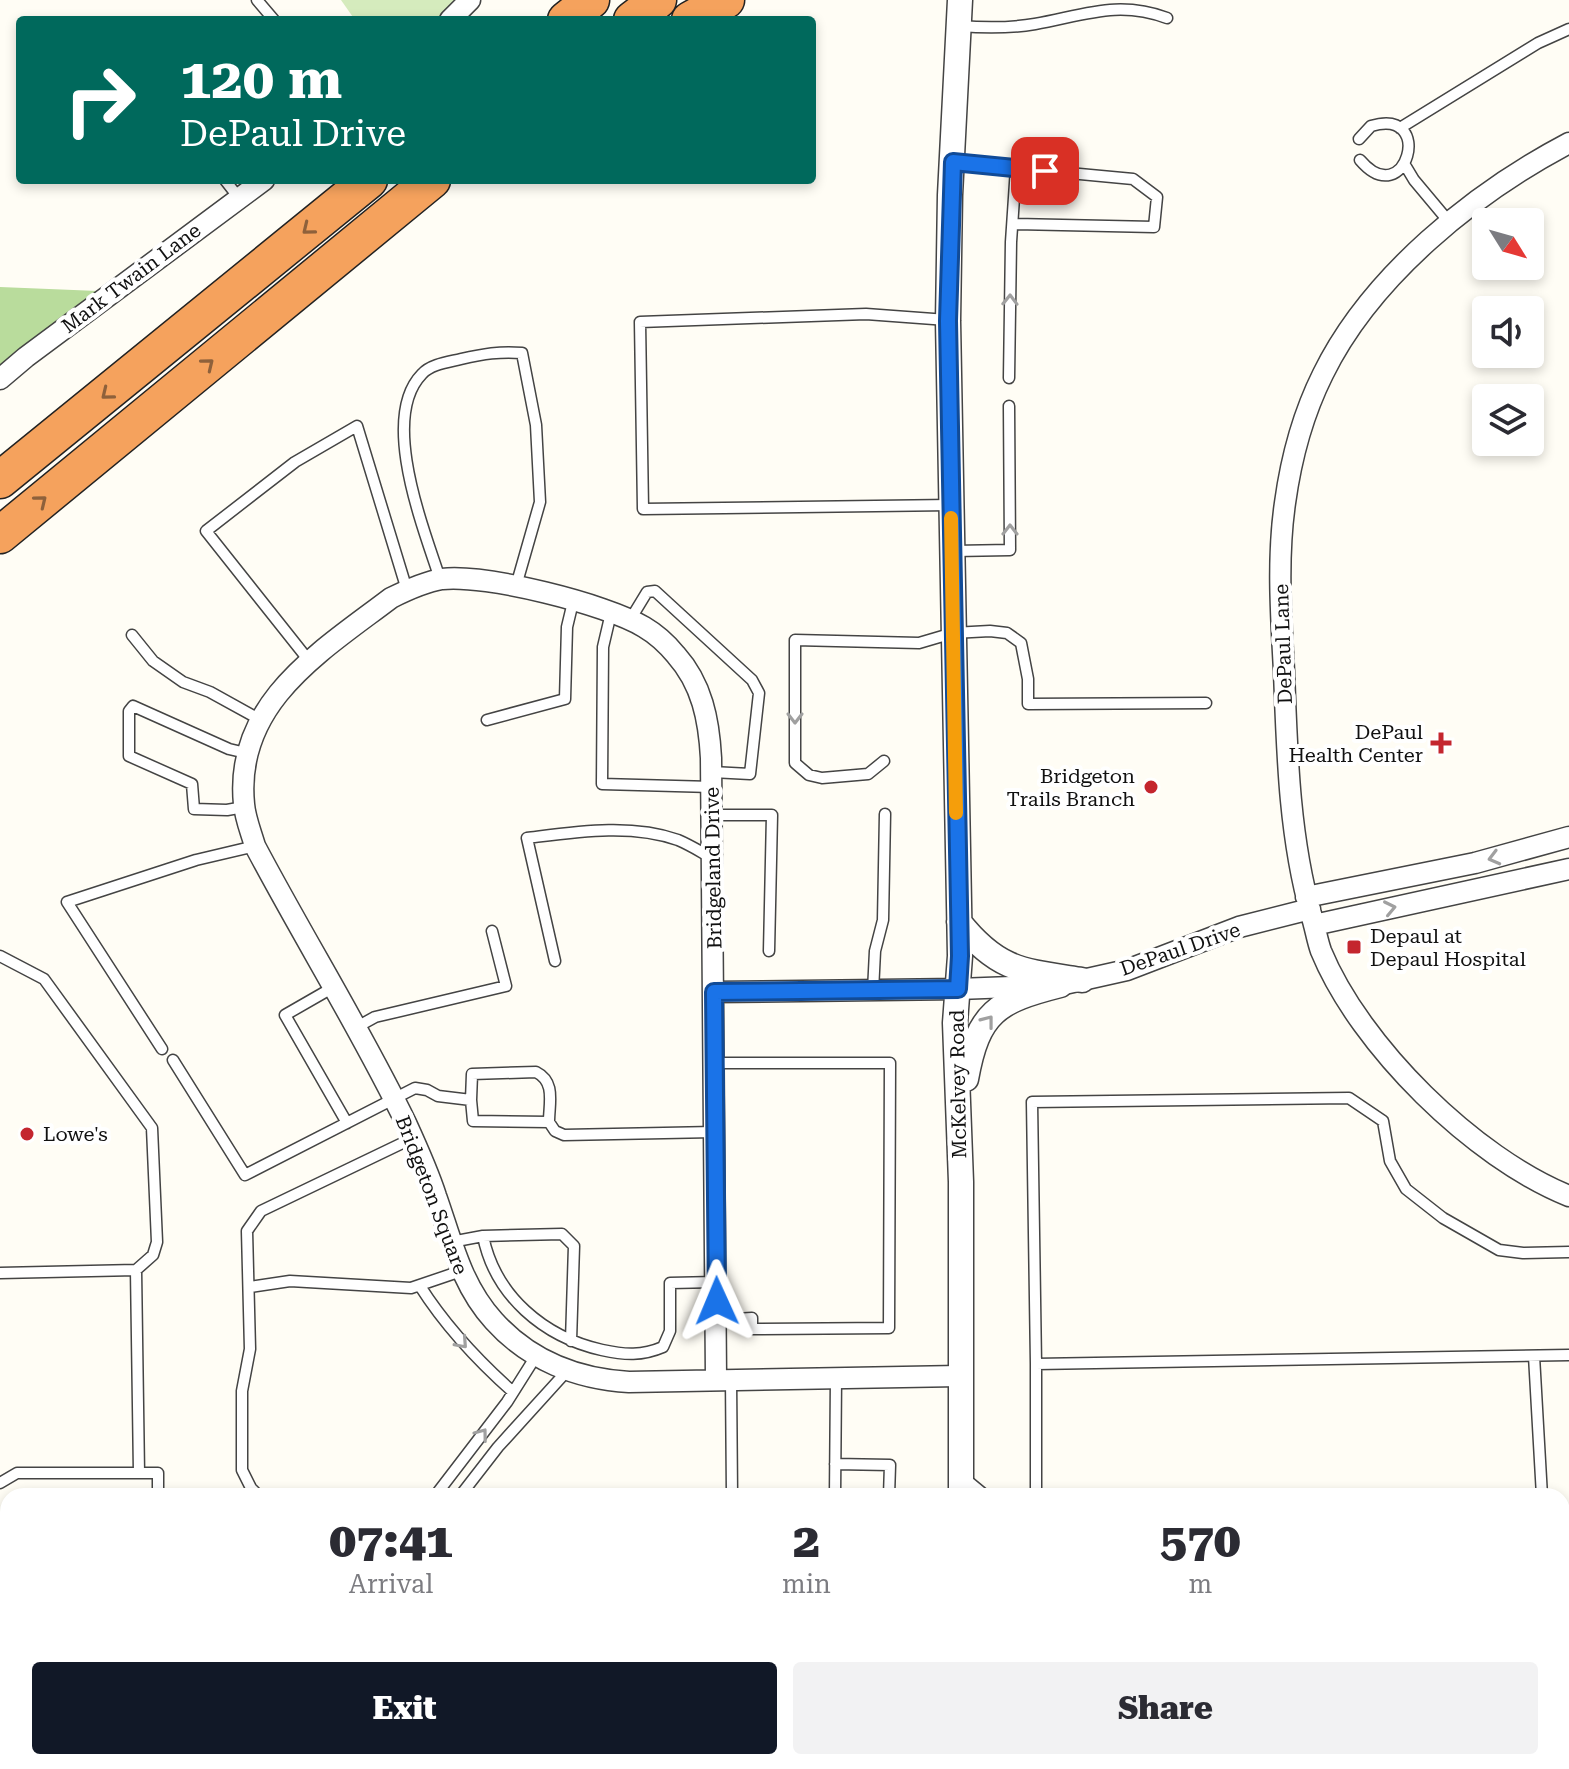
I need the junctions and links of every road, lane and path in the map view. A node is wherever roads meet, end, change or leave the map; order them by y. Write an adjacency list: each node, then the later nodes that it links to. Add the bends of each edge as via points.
1 (257, 0): 7 (lane)
2 (470, 0): 8 (street)
3 (591, 0): 9 (highway)
4 (658, 0): 10 (highway)
5 (726, 0): 11 (highway)
6 (960, 0): 13 (street, McKelvey Road)
7 (271, 16)
8 (454, 16)
9 (571, 16)
10 (637, 16)
11 (697, 16)
12 (1167, 18): 13 (lane, via 1150,6 1129,1 1103,3 1036,24)
13 (960, 26): 19 (street, McKelvey Road)
14 (1569, 29): 15 (lane)
15 (1400, 128): 16 (lane, via 1381,123); 20 (lane, via 1410,146)
16 (1359, 139)
17 (1569, 143): 27 (street, DePaul Lane)
18 (1360, 160): 20 (lane, via 1377,174 1387,175)
19 (953, 162): 21 (lane); 29 (street, McKelvey Road)
20 (1405, 165): 27 (lane)
21 (1016, 168): 28 (lane); 28 (lane, via 1133,179 1157,197 1154,227)
22 (228, 184): 26 (lane)
23 (258, 184): 26 (street, Mark Twain Lane)
24 (364, 184): 33 (highway, one-way to 33)
25 (427, 184): 35 (highway, one-way to 25)
26 (239, 198): 31 (street, Mark Twain Lane)
27 (1450, 223): 58 (street, DePaul Lane, via 1401,266 1350,328 1323,372 1303,417 1285,504 1280,587 1287,756 1301,881)
28 (1013, 224): 30 (lane, one-way to 28)
29 (948, 321): 34 (street, McKelvey Road); 34 (lane, via 866,314 640,322 643,509)
30 (1009, 378)
31 (0, 379)
32 (1009, 406): 36 (lane, one-way to 32, via 1010,550)
33 (0, 480)
34 (951, 505): 36 (street, McKelvey Road)
35 (0, 535)
36 (952, 551): 42 (street, McKelvey Road)
37 (440, 579): 38 (street, Bridgeland Drive); 38 (lane, via 412,485 403,428 410,389 424,371 445,363 496,351 522,353 536,425 540,502); 39 (street, Bridgeland Drive)
38 (516, 586): 40 (street, Bridgeland Drive)
39 (407, 590): 44 (street, Bridgeton Square); 44 (lane, via 357,426 295,462 206,531)
40 (573, 602): 41 (street, Bridgeland Drive); 47 (lane, via 565,699)
41 (621, 616): 50 (street, Bridgeland Drive, via 665,644 695,682 706,712); 50 (lane, via 603,647 602,784); 50 (lane, via 655,591 752,680 759,693 750,774)
42 (953, 633): 45 (lane, via 1007,633 1021,643 1028,704); 49 (lane, one-way to 49, via 919,643 795,640 795,763 822,778 868,774); 59 (street, McKelvey Road)
43 (132, 635): 46 (lane, via 153,661 183,682)
44 (310, 662): 46 (street, Bridgeton Square, via 280,688)
45 (1206, 703)
46 (259, 719): 48 (street, Bridgeton Square)
47 (487, 720)
48 (246, 753): 51 (street, Bridgeton Square); 51 (lane, via 133,706 129,711 129,756 192,784 194,809)
49 (884, 761)
50 (712, 780): 53 (street, Bridgeland Drive)
51 (244, 807): 55 (street, Bridgeton Square)
52 (885, 814): 67 (lane, via 883,920)
53 (711, 815): 56 (street, Bridgeland Drive); 61 (lane, via 772,815)
54 (1569, 837): 58 (street, DePaul Drive, one-way to 58)
55 (255, 846): 65 (street, Bridgeton Square); 70 (lane, via 67,902)
56 (712, 858): 63 (lane, via 678,840 649,833 589,831 527,838); 68 (street, Bridgeland Drive)
57 (1569, 869): 58 (street, DePaul Drive, one-way to 57)
58 (1310, 910): 64 (street, DePaul Drive, via 1239,927 1127,970); 80 (street, DePaul Lane, via 1321,951 1359,1019 1421,1092 1471,1137 1529,1177)
59 (959, 922): 64 (street, via 1007,964); 66 (street, McKelvey Road)
60 (492, 931): 69 (lane, via 506,986 375,1017)
61 (769, 951)
62 (0, 956): 84 (lane, via 44,979 152,1128 157,1242 153,1255)
63 (555, 961)
64 (1071, 982): 66 (street, DePaul Drive); 75 (street, one-way to 64, via 970,1054 980,1030 999,1007 1018,995)
65 (332, 988): 69 (street, Bridgeton Square); 77 (lane, via 285,1015)
66 (958, 989): 67 (street, DePaul Drive); 75 (street, McKelvey Road)
67 (873, 991): 68 (street, DePaul Drive)
68 (714, 992): 72 (street, Bridgeland Drive)
69 (354, 1028): 73 (street, Bridgeton Square)
70 (162, 1049)
71 (173, 1060): 77 (lane, via 245,1175)
72 (714, 1063): 78 (street, Bridgeland Drive); 90 (lane, via 890,1063 889,1328 752,1329 752,1318)
73 (393, 1099): 74 (lane, via 415,1088); 77 (lane); 79 (street, Bridgeton Square)
74 (471, 1100): 76 (lane, via 473,1121); 76 (lane, via 472,1074 536,1072 550,1085)
75 (958, 1121): 97 (street, McKelvey Road)
76 (549, 1122): 78 (lane, via 564,1135)
77 (347, 1123)
78 (716, 1132): 87 (street, Bridgeland Drive)
79 (413, 1138): 82 (street, Bridgeton Square); 89 (lane, via 261,1211 247,1231)
80 (1569, 1196)
81 (483, 1236): 82 (lane); 91 (lane, via 492,1268 513,1299 543,1326); 91 (lane, via 562,1234 574,1246)
82 (451, 1242): 85 (street, Bridgeton Square)
83 (1569, 1252): 95 (lane, via 1499,1250 1443,1218 1406,1189 1390,1161 1383,1121 1349,1098 1032,1102)
84 (136, 1270): 86 (lane); 102 (lane)
85 (461, 1271): 88 (lane); 93 (street, Bridgeton Square, via 495,1322)
86 (0, 1273)
87 (716, 1282): 90 (street, Bridgeland Drive); 91 (lane, via 670,1283 670,1331 663,1347 646,1354 621,1354)
88 (420, 1286): 89 (lane, via 290,1281); 100 (lane, one-way to 100, via 455,1336)
89 (250, 1287): 106 (lane, via 242,1470)
90 (718, 1320): 99 (street, Bridgeland Drive)
91 (571, 1341)
92 (1569, 1355): 94 (lane)
93 (536, 1356): 96 (street, Bridgeton Square); 100 (lane)
94 (1534, 1356): 95 (lane); 113 (lane)
95 (1036, 1364): 112 (lane)
96 (567, 1371): 99 (street, Bridgeton Square, via 611,1381); 108 (lane)
97 (959, 1376): 98 (street, Bridgeton Square); 104 (street, McKelvey Road)
98 (836, 1378): 99 (street, Bridgeton Square); 101 (lane)
99 (724, 1379): 109 (lane)
100 (513, 1392): 107 (lane, one-way to 100)
101 (835, 1464): 110 (lane); 111 (lane, via 890,1465)
102 (139, 1473): 103 (lane, via 17,1473); 105 (lane, via 158,1473)
103 (0, 1483)
104 (961, 1486)
105 (158, 1488)
106 (251, 1488)
107 (441, 1488)
108 (466, 1488)
109 (731, 1488)
110 (835, 1488)
111 (889, 1488)
112 (1036, 1488)
113 (1542, 1488)

